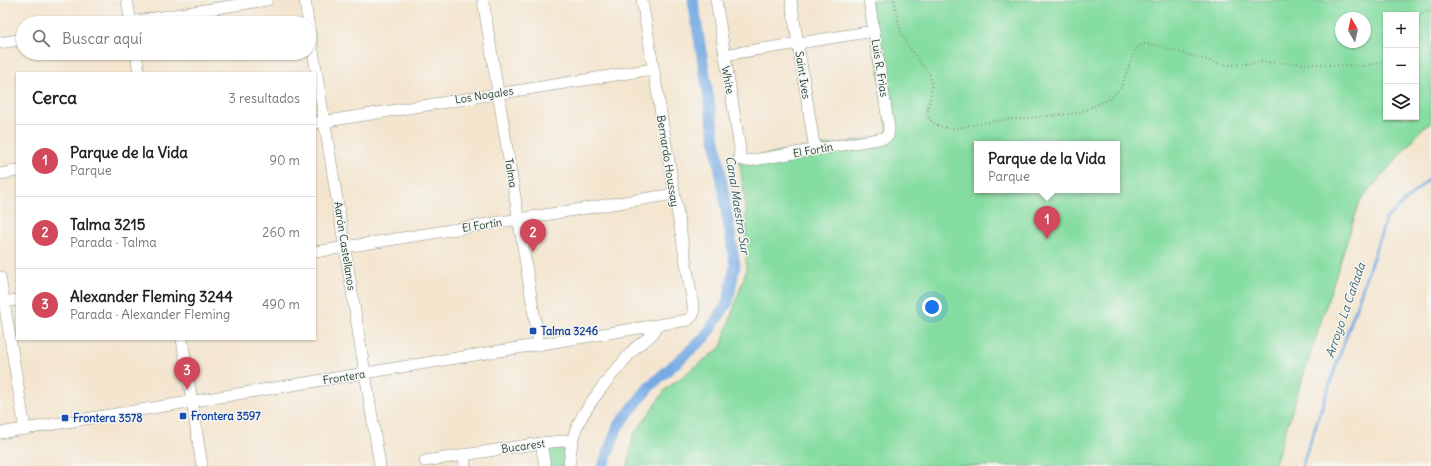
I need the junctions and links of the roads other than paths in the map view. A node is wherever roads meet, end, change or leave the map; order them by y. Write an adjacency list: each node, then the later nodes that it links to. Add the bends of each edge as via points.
1 (127, 0): 9 (street)
2 (267, 0): 10 (street)
3 (305, 0): 11 (street)
4 (483, 0): 23 (street, Talma)
5 (642, 0): 19 (street, Bernardo Houssay)
6 (716, 0): 16 (street, White)
7 (791, 0): 15 (street, Saint Ives)
8 (869, 0): 12 (street, Luis R. Frías)
9 (128, 16)
10 (171, 16)
11 (307, 16)
12 (874, 31): 15 (street); 25 (street, Luis R. Frías, via 889,128)
13 (16, 40): 14 (street)
14 (0, 43)
15 (798, 43): 16 (street); 26 (street, Saint Ives)
16 (724, 55): 27 (street, White, via 740,149)
17 (137, 60): 20 (street)
18 (313, 60): 21 (street, Aarón Castellanos)
19 (653, 69): 23 (street, Los Nogales); 30 (street, Bernardo Houssay)
20 (139, 72)
21 (314, 72)
22 (316, 87): 24 (street, Aarón Castellanos)
23 (499, 93): 24 (street, Los Nogales); 31 (street, Talma)
24 (320, 122): 32 (street, Aarón Castellanos)
25 (888, 136): 26 (street, El Fortín)
26 (815, 150): 27 (street, El Fortín, via 751,161)
27 (739, 159)
28 (16, 171): 29 (street)
29 (0, 174)
30 (674, 194): 31 (street, El Fortín); 37 (street, Bernardo Houssay, via 694,311)
31 (519, 219): 32 (street, El Fortín); 40 (street, Talma)
32 (345, 247): 33 (street, El Fortín); 41 (street, Aarón Castellanos)
33 (316, 252)
34 (0, 277): 36 (street)
35 (16, 300): 36 (street)
36 (4, 302): 43 (street)
37 (688, 320): 38 (street, Frontera)
38 (657, 325): 40 (street, Frontera); 45 (street, via 656,331 635,349 595,398 581,419)
39 (182, 340): 42 (street)
40 (539, 345): 41 (street, Frontera)
41 (365, 373): 42 (street, Frontera); 50 (street, Aarón Castellanos)
42 (192, 402): 43 (street, Frontera); 49 (street)
43 (25, 429): 44 (street, Frontera)
44 (0, 433)
45 (573, 440): 46 (street, Bucarest); 53 (street)
46 (541, 443): 47 (street, Bucarest); 52 (street)
47 (464, 454): 48 (street, Bucarest); 51 (street)
48 (425, 461)
49 (202, 466)
50 (380, 466)
51 (465, 466)
52 (545, 466)
53 (569, 466)

